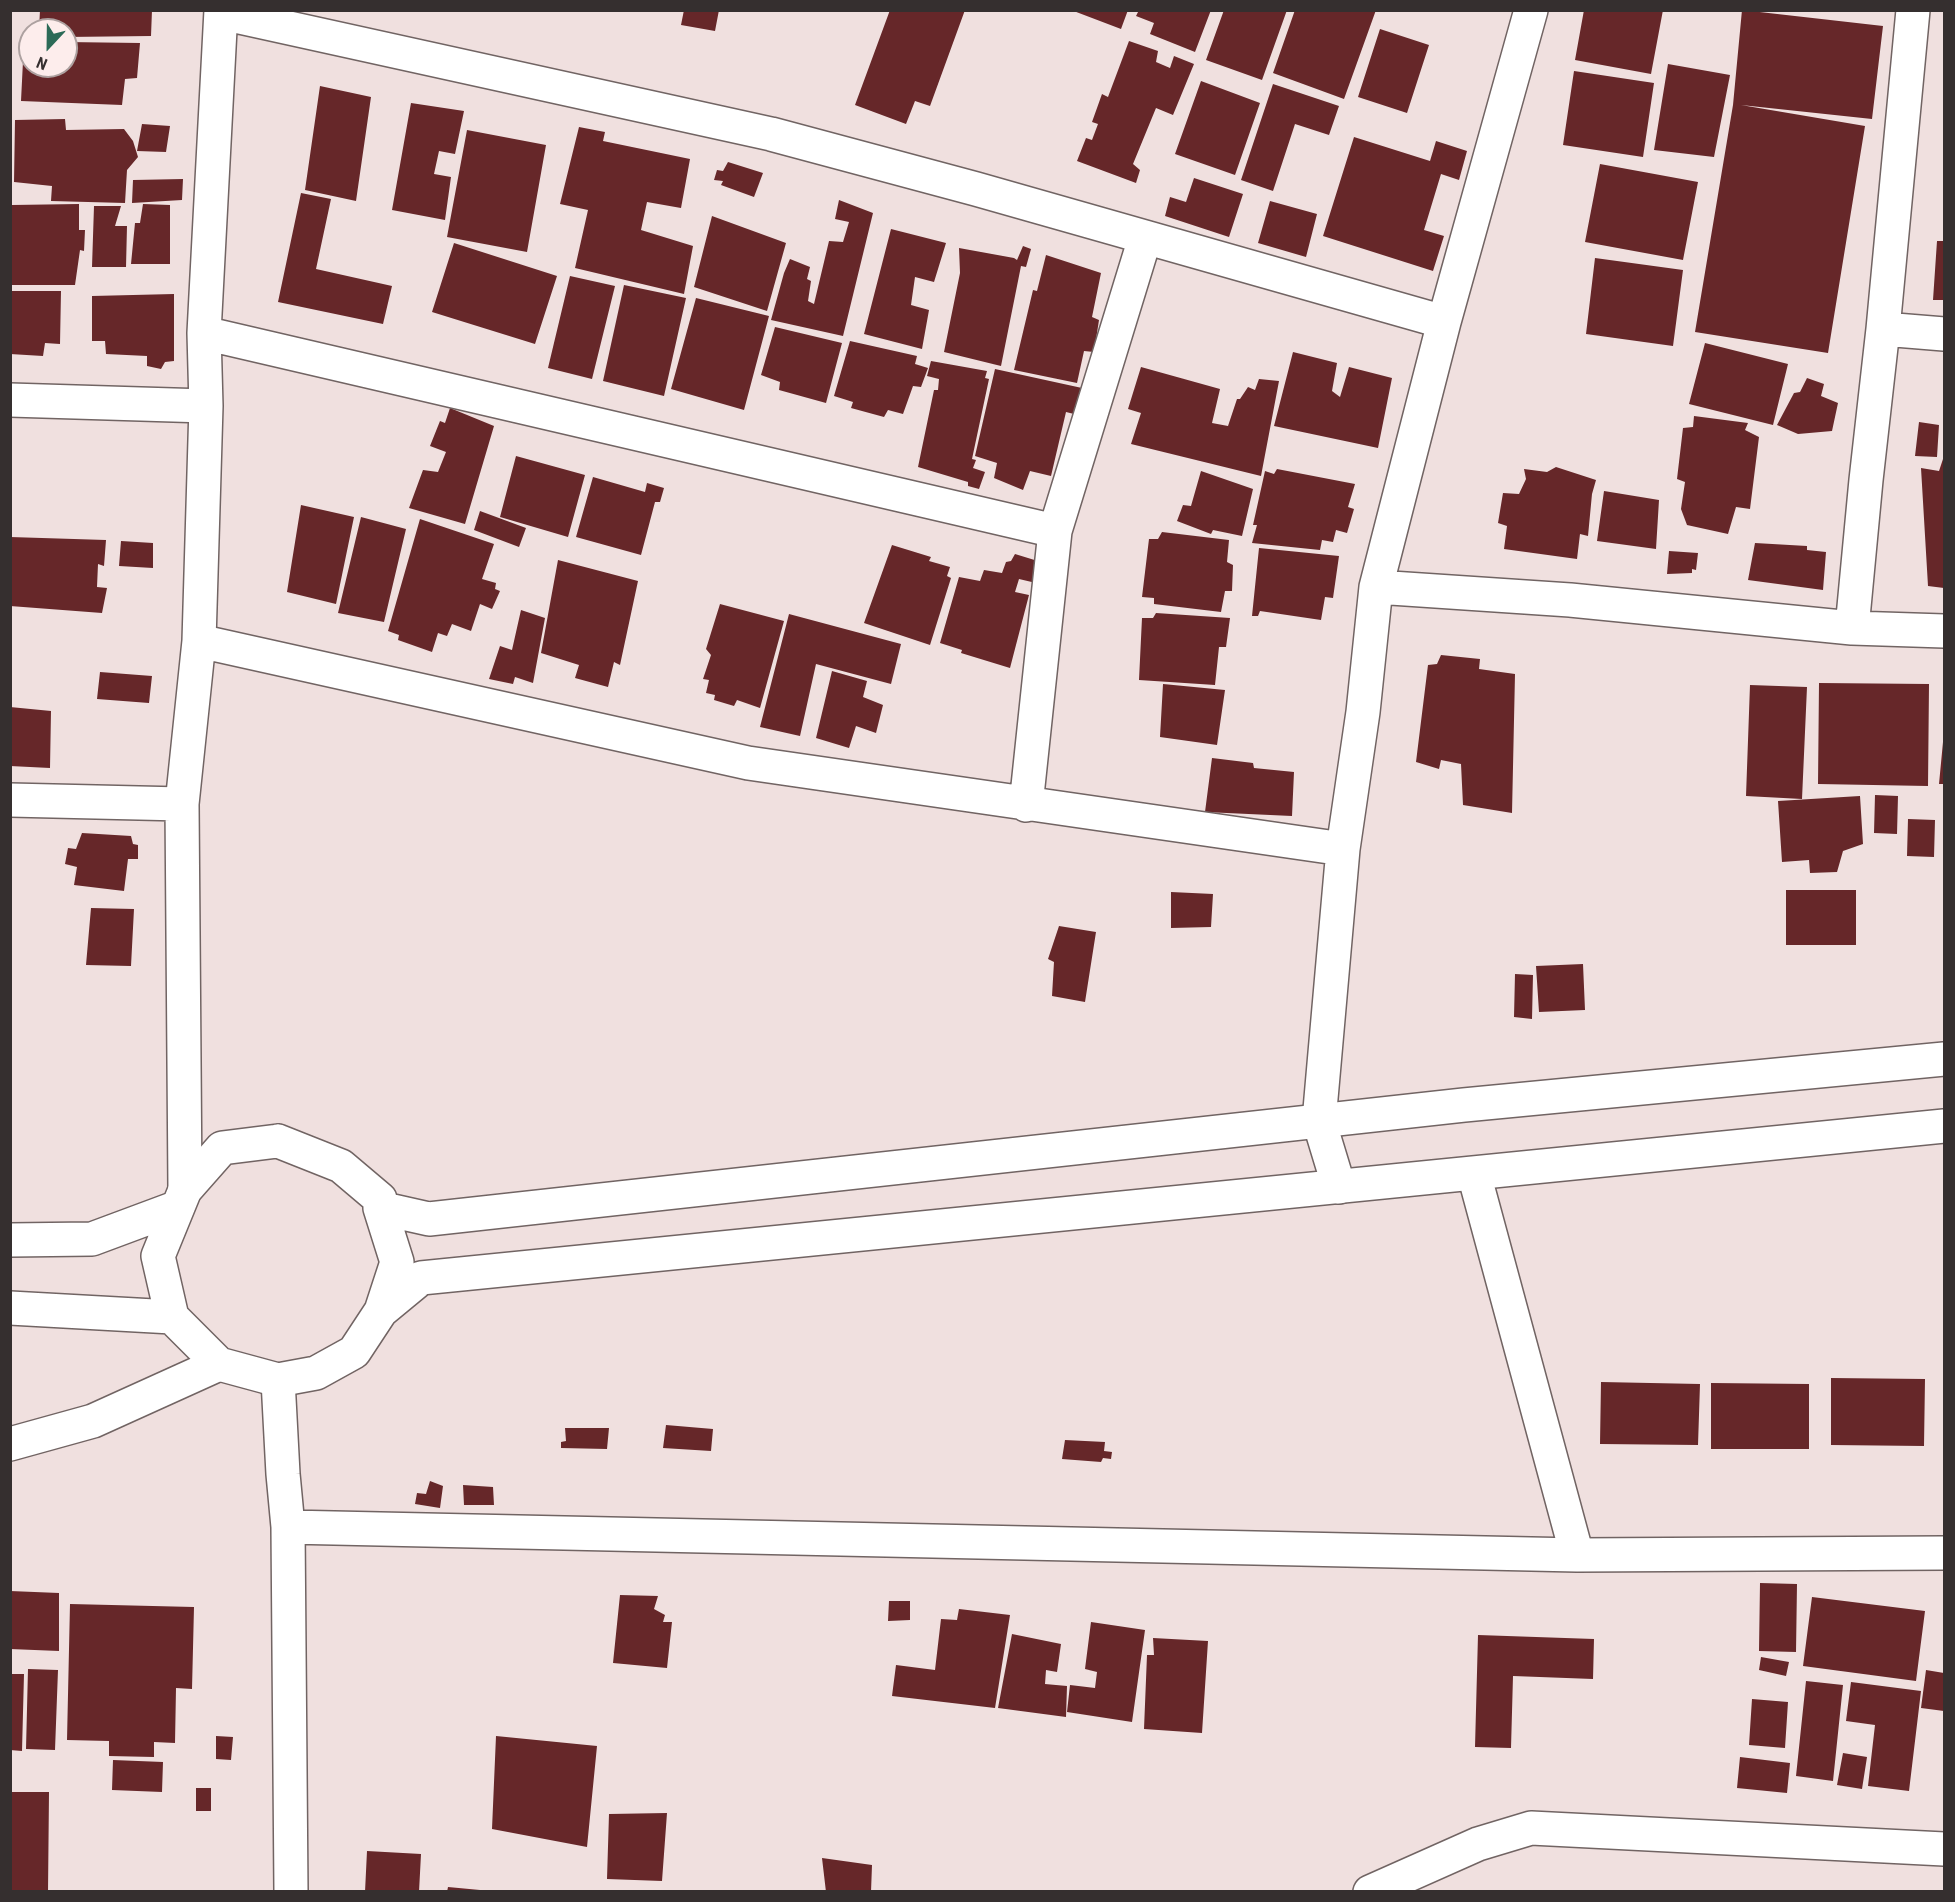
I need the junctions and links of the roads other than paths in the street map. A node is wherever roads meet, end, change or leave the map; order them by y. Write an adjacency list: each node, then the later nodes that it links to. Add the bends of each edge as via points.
1 (1531, 10): 5 (street)
2 (1913, 10): 6 (street)
3 (221, 12): 4 (street, via 771,134); 7 (street)
4 (1145, 238): 5 (street); 11 (street)
5 (1444, 322): 12 (street)
6 (1883, 329): 8 (street); 13 (street)
7 (204, 333): 10 (street); 11 (street)
8 (1944, 334)
9 (10, 400): 10 (street)
10 (206, 406): 15 (street)
11 (1055, 531): 18 (street)
12 (1376, 587): 13 (street, via 1570,600); 19 (street)
13 (1852, 627): 14 (street)
14 (1944, 631)
15 (199, 641): 17 (street); 18 (street, via 748,763)
16 (10, 800): 17 (street)
17 (182, 804): 25 (street)
18 (1026, 804): 19 (street)
19 (1343, 849): 21 (street)
20 (1944, 1059): 21 (street)
21 (1319, 1121): 24 (street); 26 (street, via 429,1219)
22 (1944, 1126): 23 (street)
23 (1474, 1173): 24 (street); 36 (street)
24 (1339, 1187): 29 (street, via 422,1278)
25 (182, 1198): 26 (street, via 222,1148 278,1141 341,1166 380,1199); 27 (street, via 92,1239); 30 (street, via 158,1256)
26 (380, 1209): 29 (street, via 398,1262)
27 (10, 1240)
28 (10, 1308): 30 (street)
29 (381, 1311): 32 (street, via 354,1352 316,1373)
30 (172, 1317): 31 (street)
31 (219, 1364): 32 (street); 33 (street, via 93,1421)
32 (278, 1380): 34 (street)
33 (10, 1444)
34 (288, 1527): 36 (street); 38 (street)
35 (1944, 1552): 36 (street)
36 (1577, 1555)
37 (1944, 1849): 39 (street, via 1532,1828 1478,1844)
38 (291, 1892)
39 (1370, 1892)

